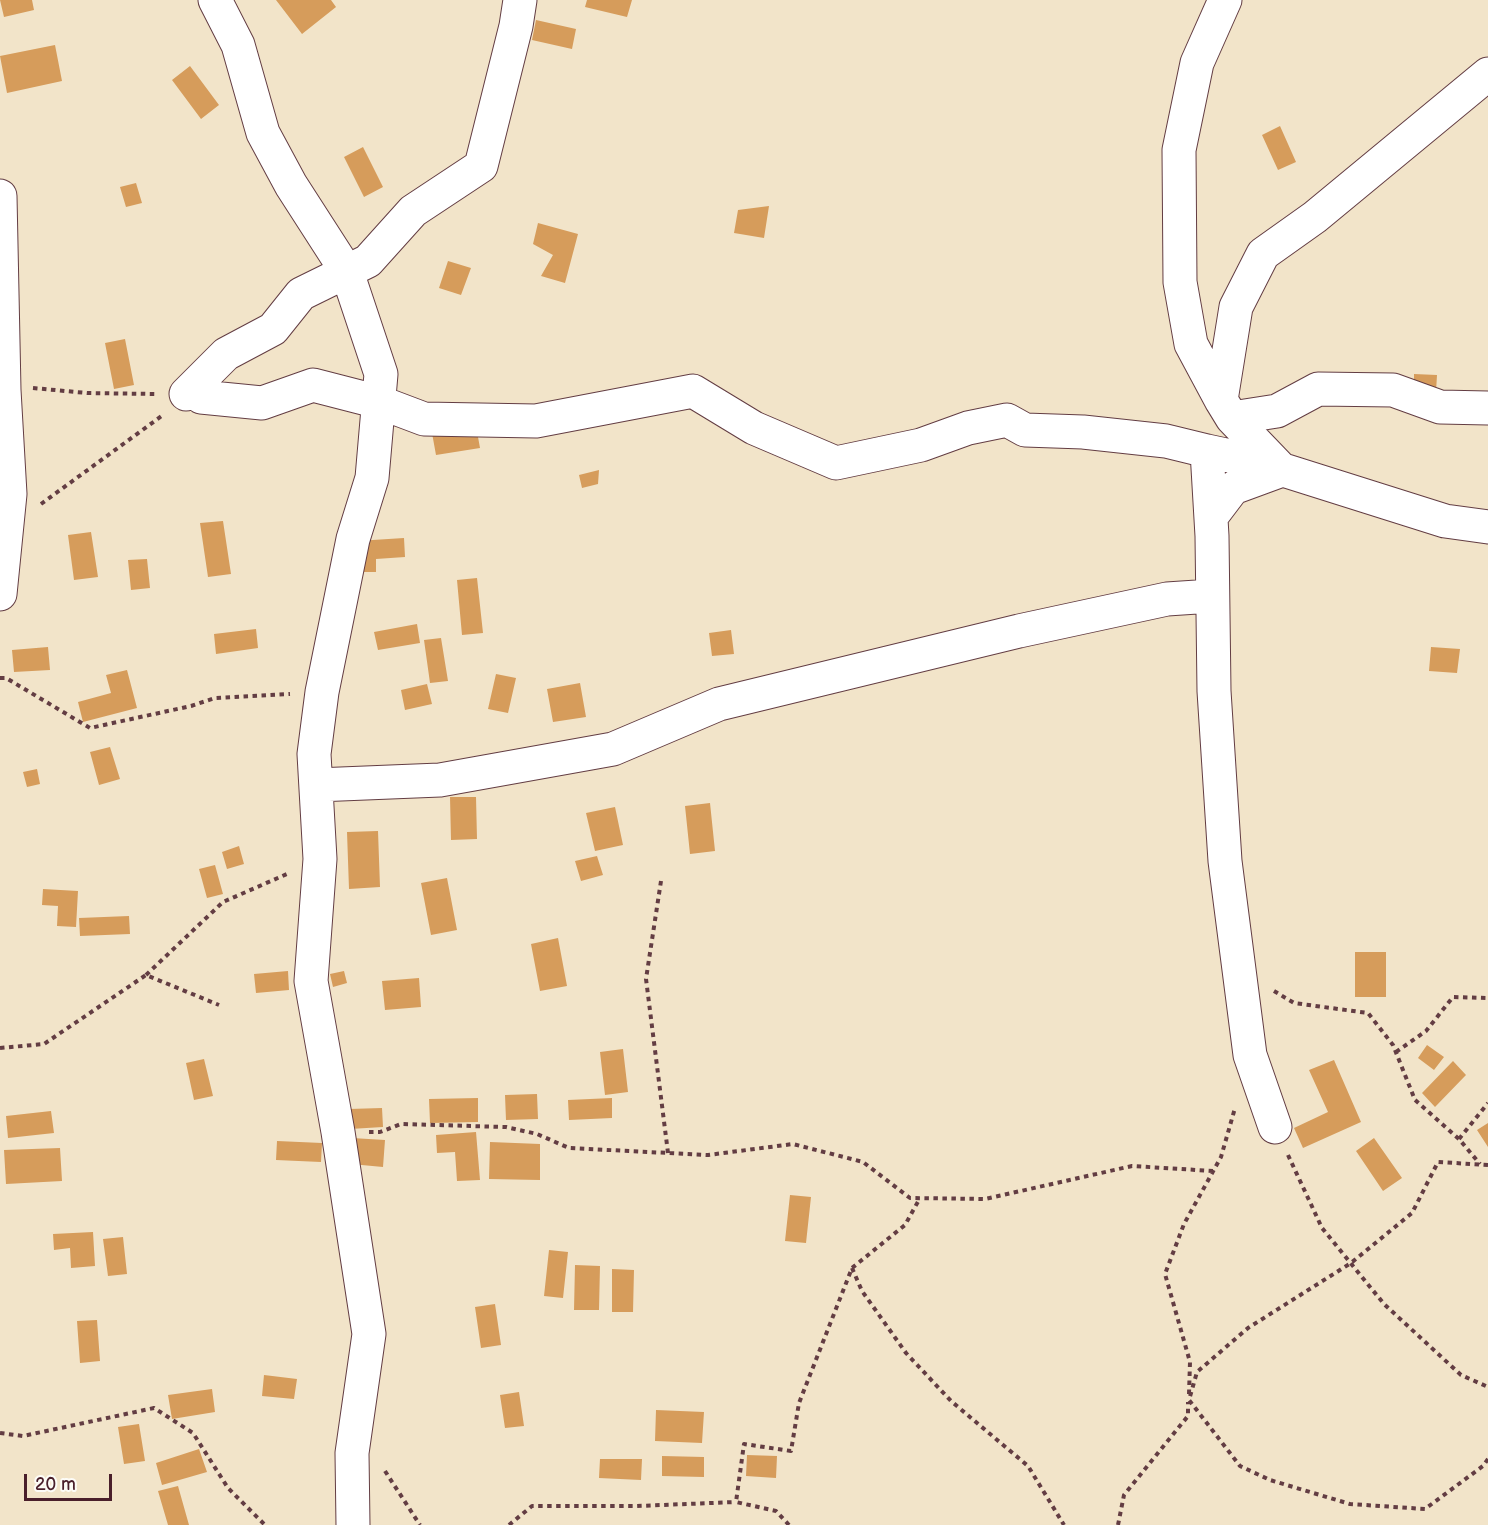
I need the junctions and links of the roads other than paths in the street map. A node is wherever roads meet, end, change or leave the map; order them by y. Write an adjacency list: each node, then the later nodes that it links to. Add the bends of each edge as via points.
1 (215, 0): 6 (street, via 238,45 263,133)
2 (520, 0): 6 (street, via 481,166 413,211 368,261)
3 (1225, 0): 9 (street, via 1197,63 1179,150 1180,282 1191,344)
4 (1488, 74): 9 (street, via 1315,218 1263,254 1236,307)
5 (0, 196): 14 (street, via 10,494)
6 (347, 272): 7 (street, via 381,375); 7 (street, via 302,294 273,329 226,354 194,396 262,403 313,385)
7 (379, 402): 10 (street, via 424,419 536,421 693,391 754,428 837,463 921,445 968,428 1007,420 1025,430 1166,441); 16 (street, via 372,478 353,539 322,692 314,754)
8 (1488, 408): 9 (street, via 1440,407 1393,390 1318,389 1277,411)
9 (1226, 409): 11 (street)
10 (1207, 451): 11 (street); 12 (street)
11 (1281, 470): 12 (street, via 1233,488); 13 (street, via 1445,521)
12 (1211, 517): 15 (street)
13 (1488, 527)
14 (0, 594)
15 (1212, 596): 16 (street, via 1167,599 1019,631 719,704 613,749 440,780); 17 (street, via 1225,861 1250,1055)
16 (316, 784): 18 (street, via 320,859 311,981 369,1335 352,1453)
17 (1275, 1127)
18 (353, 1525)

